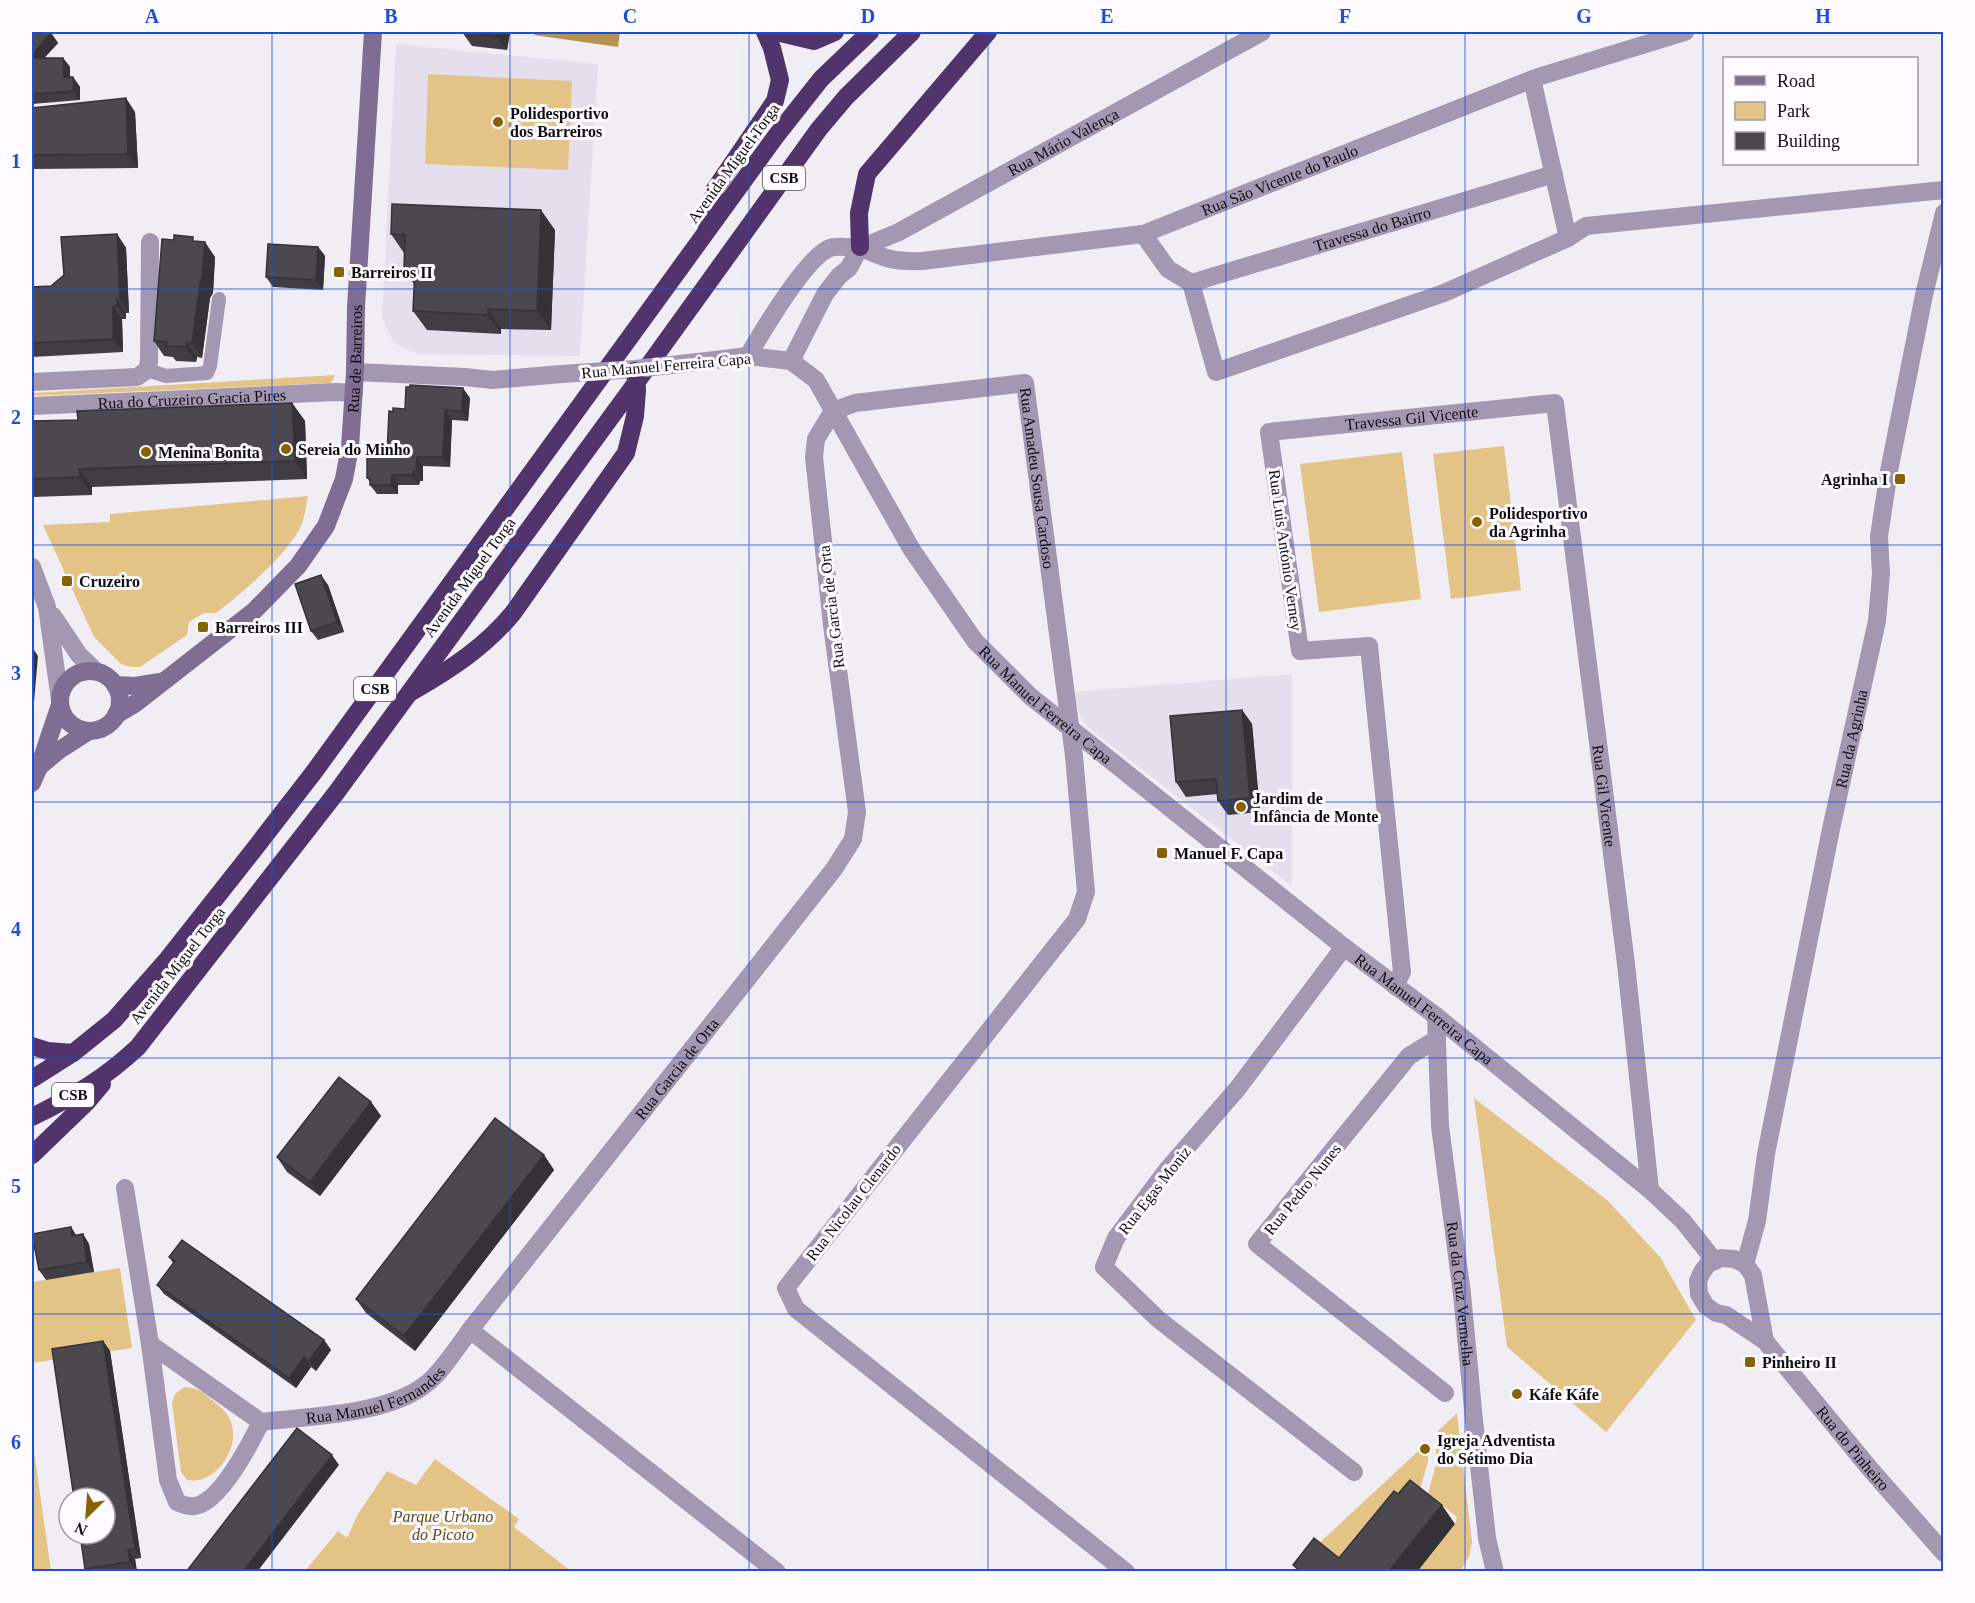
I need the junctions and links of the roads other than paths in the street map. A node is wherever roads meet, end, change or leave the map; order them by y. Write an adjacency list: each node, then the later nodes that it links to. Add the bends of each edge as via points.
1 (373, 32): 25 (street, Rua de Barreiros)
2 (765, 32): 15 (highway, via 780,80 775,101 715,189)
3 (776, 32): 4 (highway, via 814,41)
4 (835, 32)
5 (870, 32): 15 (highway, Avenida Miguel Torga / CSB, via 821,79 794,112)
6 (912, 32): 37 (highway, Avenida Miguel Torga / CSB, via 819,129)
7 (988, 32): 18 (highway, via 867,174 859,213)
8 (1262, 32): 18 (street, Rua Mário Valença, via 897,232)
9 (1685, 32): 10 (street, Rua São Vicente do Paulo)
10 (1532, 79): 11 (street); 14 (street, Rua São Vicente do Paulo)
11 (1554, 174): 16 (street); 19 (street, Travessa do Bairro)
12 (1944, 190): 16 (street, via 1586,226)
13 (1944, 213): 56 (street, Rua da Agrinha, via 1889,471 1879,536 1877,621 1826,852 1766,1154 1757,1221)
14 (1143, 234): 18 (street, Rua São Vicente do Paulo, via 922,261 899,262); 19 (street, via 1168,270)
15 (705, 235): 48 (highway, Avenida Miguel Torga / CSB, via 314,772 140,991 114,1020)
16 (1568, 238): 19 (street, via 1444,293 1216,372)
17 (150, 242): 23 (street)
18 (860, 247): 21 (street, via 831,248 816,258); 22 (street, via 849,268 825,294)
19 (1191, 284)
20 (219, 299): 23 (lane, via 207,373 166,376)
21 (748, 356): 22 (street, Rua Manuel Ferreira Capa); 24 (street, Rua Manuel Ferreira Capa, bridge)
22 (791, 361): 30 (street, Rua Manuel Ferreira Capa, via 816,380)
23 (147, 370): 26 (street, via 137,377)
24 (635, 370): 25 (street, Rua Manuel Ferreira Capa, bridge, via 492,380); 37 (highway, bridge, via 635,416 626,453 497,633 471,655)
25 (355, 372): 27 (street, Rua de Barreiros)
26 (32, 382)
27 (354, 393): 29 (street, Rua do Cruzeiro Gracia Pires); 35 (street, Rua de Barreiros, via 344,479 326,526 298,566 254,611)
28 (1555, 403): 31 (street, Travessa Gil Vicente); 54 (street, Rua Gil Vicente, via 1626,964)
29 (32, 406)
30 (833, 411): 40 (street, Rua Manuel Ferreira Capa, via 912,550 975,641); 40 (street, Rua Amadeu Sousa Cardoso, via 855,403 1025,383); 59 (street, Rua Garcia de Orta, via 816,439 814,458 857,812 853,839 834,869)
31 (1269, 432): 44 (street, Rua Luis António Verney, via 1300,651 1369,646 1402,972)
32 (32, 567): 33 (street)
33 (47, 607): 34 (street, via 79,655); 38 (street)
34 (96, 671): 36 (street); 38 (street, via 80,672 65,682)
35 (162, 681): 36 (street, Rua de Barreiros); 39 (street, Rua de Barreiros)
36 (115, 685): 39 (street, via 120,704)
37 (409, 693): 49 (highway, Avenida Miguel Torga / CSB, via 138,1047)
38 (60, 702): 41 (street, via 70,724); 42 (street)
39 (116, 715): 41 (street, via 101,729)
40 (1070, 729): 43 (street, Rua Manuel Ferreira Capa); 67 (street, Rua Nicolau Clenardo, via 1086,892 1077,919 786,1288 796,1309)
41 (89, 731): 42 (street, via 58,751)
42 (35, 775)
43 (1344, 947): 44 (street, Rua Manuel Ferreira Capa); 64 (street, Rua Egas Moniz, via 1238,1088 1161,1178 1116,1238 1104,1267 1158,1319)
44 (1395, 986): 45 (street, Rua Manuel Ferreira Capa)
45 (1436, 1016): 46 (street, Rua da Cruz Vermelha); 54 (street, Rua Manuel Ferreira Capa)
46 (1437, 1039): 62 (street, Rua Pedro Nunes, via 1409,1056 1257,1244); 68 (street, Rua da Cruz Vermelha, via 1440,1126 1487,1538)
47 (32, 1046): 48 (highway)
48 (73, 1053): 50 (highway, Avenida Miguel Torga / CSB)
49 (112, 1071): 51 (highway, Avenida Miguel Torga / CSB); 52 (highway, via 87,1102)
50 (32, 1078)
51 (32, 1116)
52 (32, 1155)
53 (125, 1188): 61 (street)
54 (1650, 1190): 55 (street, Rua Manuel Ferreira Capa, via 1683,1221)
55 (1714, 1260): 56 (street, via 1734,1259); 58 (street, Rua do Pinheiro, via 1698,1281 1699,1294 1706,1306)
56 (1745, 1264): 57 (street, Rua do Pinheiro, via 1754,1275)
57 (1756, 1290): 58 (street, via 1747,1308); 60 (street, Rua do Pinheiro)
58 (1726, 1315): 60 (street, Rua do Pinheiro)
59 (470, 1330): 63 (street, Rua Manuel Fernandes, via 428,1384 404,1399 378,1407); 66 (street)
60 (1765, 1341): 65 (street, Rua do Pinheiro)
61 (150, 1344): 63 (street); 63 (street, via 168,1480 177,1502 198,1505 209,1498 236,1468)
62 (1445, 1393)
63 (261, 1422)
64 (1354, 1472)
65 (1944, 1553)
66 (777, 1572)
67 (1126, 1572)
68 (1495, 1572)

